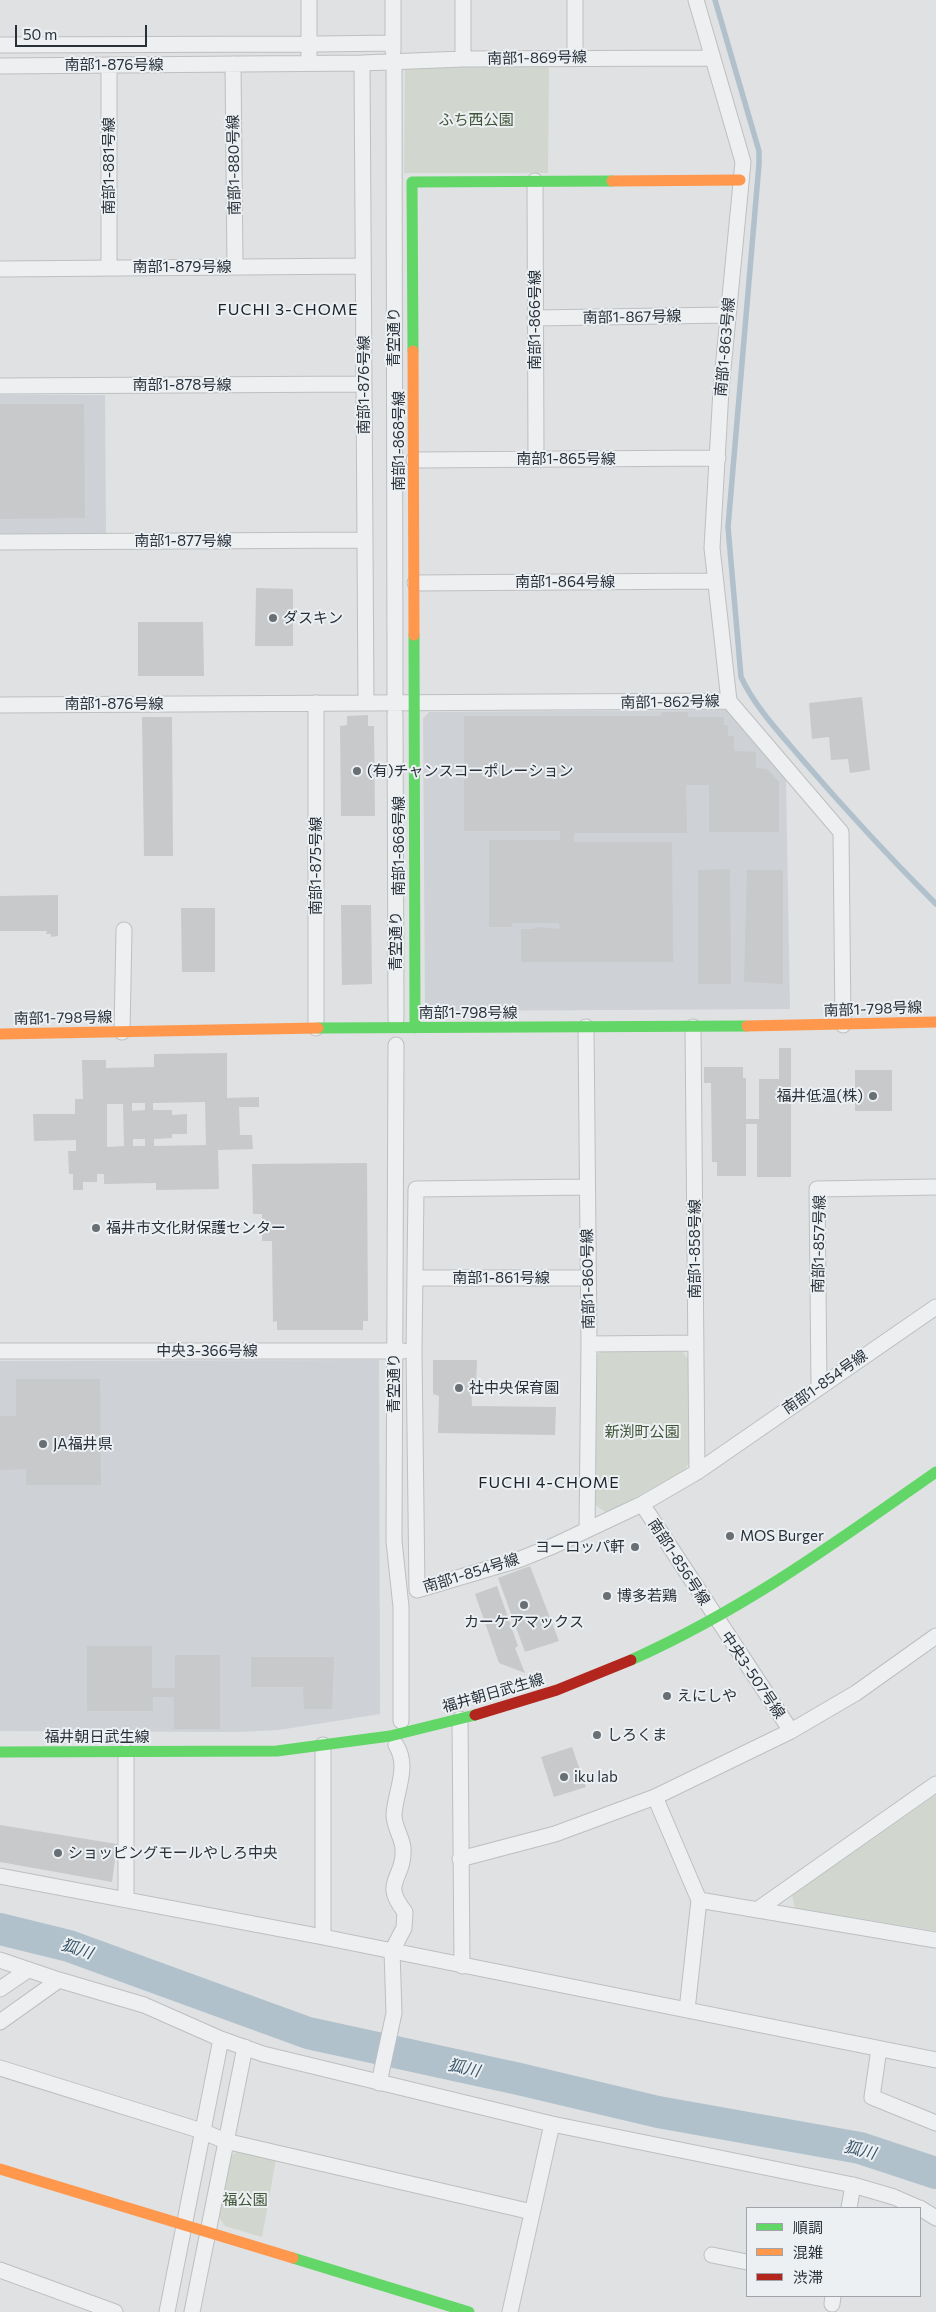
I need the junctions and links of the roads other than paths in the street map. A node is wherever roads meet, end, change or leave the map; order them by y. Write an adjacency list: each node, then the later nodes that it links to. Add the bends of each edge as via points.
1 (309, 0): 13 (street)
2 (393, 0): 7 (street, 青空通り)
3 (463, 0): 9 (street)
4 (575, 0): 8 (street)
5 (696, 0): 10 (street, 南部1-863号線)
6 (0, 45): 7 (street, via 310,44)
7 (387, 50): 33 (street, 青空通り)
8 (575, 57): 9 (street, 南部1-869号線); 10 (street, 南部1-869号線)
9 (462, 58): 11 (street, 南部1-869号線)
10 (712, 58): 16 (street, 南部1-863号線, via 743,162)
11 (362, 63): 13 (street, 南部1-876号線); 19 (street, 南部1-876号線)
12 (233, 64): 13 (street, 南部1-876号線); 14 (street, 南部1-876号線); 18 (street, 南部1-880号線)
13 (309, 64)
14 (109, 65): 15 (street, 南部1-876号線); 20 (street, 南部1-881号線)
15 (0, 66)
16 (740, 180): 17 (street, 南部1-868号線); 22 (street, 南部1-863号線)
17 (535, 181): 23 (street, 南部1-866号線); 28 (street, 南部1-868号線, via 412,182)
18 (235, 266): 19 (street, 南部1-879号線); 20 (street, 南部1-879号線)
19 (363, 266): 24 (street, 南部1-876号線)
20 (109, 267): 21 (street, 南部1-879号線)
21 (0, 268)
22 (728, 315): 23 (street, 南部1-867号線); 26 (street, 南部1-863号線)
23 (535, 318): 27 (street, 南部1-866号線)
24 (364, 384): 25 (street, 南部1-878号線); 29 (street, 南部1-876号線)
25 (0, 386)
26 (718, 458): 27 (street, 南部1-865号線); 31 (street, 南部1-863号線, via 712,548)
27 (536, 459): 28 (street, 南部1-865号線)
28 (414, 460): 32 (street, 南部1-868号線)
29 (365, 540): 30 (street, 南部1-877号線); 36 (street, 南部1-876号線)
30 (0, 542)
31 (715, 581): 32 (street, 南部1-864号線); 34 (street, 南部1-863号線)
32 (415, 583): 37 (street, 南部1-868号線)
33 (395, 697)
34 (729, 701): 37 (street, 南部1-862号線); 43 (street, 南部1-862号線, via 841,832)
35 (316, 703): 36 (street, 南部1-876号線); 38 (street, 南部1-876号線); 46 (street, 南部1-875号線)
36 (366, 703): 37 (street, 南部1-862号線)
37 (414, 704): 47 (street, 南部1-868号線)
38 (0, 705)
39 (395, 714): 41 (street, 青空通り)
40 (124, 930): 48 (street)
41 (396, 1019)
42 (936, 1022): 43 (street, 南部1-798号線)
43 (843, 1025): 45 (street, 南部1-798号線)
44 (586, 1027): 45 (street, 南部1-798号線); 47 (street, 南部1-798号線); 51 (street, 南部1-860号線)
45 (693, 1027): 56 (street, 南部1-858号線)
46 (316, 1028): 47 (street, 南部1-798号線); 48 (street, 南部1-798号線)
47 (416, 1028)
48 (122, 1032): 49 (street, 南部1-798号線)
49 (0, 1034)
50 (396, 1045): 58 (street, 青空通り)
51 (587, 1187): 53 (street, 南部1-854号線, via 416,1188); 54 (street, 南部1-860号線)
52 (936, 1187): 61 (street, 南部1-857号線, via 817,1189)
53 (415, 1278): 54 (street, 南部1-861号線); 60 (street, 南部1-854号線)
54 (587, 1278): 57 (street, 南部1-860号線)
55 (936, 1307): 61 (street, 南部1-854号線)
56 (696, 1343): 57 (street); 62 (street, 南部1-858号線)
57 (589, 1344): 65 (street, 南部1-860号線)
58 (394, 1350): 59 (street, 中央3-366号線); 60 (street, 中央3-366号線); 69 (street, 青空通り, via 394,1541 401,1607)
59 (0, 1351)
60 (414, 1351): 65 (street, 南部1-854号線, via 417,1590 518,1560)
61 (819, 1386): 62 (street, 南部1-854号線)
62 (697, 1472): 64 (street, 南部1-854号線)
63 (936, 1472): 66 (street, 福井朝日武生線, via 772,1586)
64 (642, 1504): 65 (street, 南部1-854号線); 66 (street, 南部1-856号線)
65 (588, 1530)
66 (716, 1619): 68 (street, 福井朝日武生線, via 652,1652 569,1686); 70 (street, 中央3-507号線)
67 (936, 1636): 70 (street, via 856,1693)
68 (460, 1719): 71 (street, 福井朝日武生線); 77 (street)
69 (401, 1721)
70 (791, 1731): 76 (street)
71 (323, 1745): 74 (street, 福井朝日武生線, via 238,1752); 82 (street)
72 (396, 1745): 84 (street, via 402,1754 401,1789 394,1817 403,1848 401,1868 393,1885 394,1898 405,1912 404,1928)
73 (0, 1752): 74 (street, 福井朝日武生線)
74 (126, 1752): 79 (street)
75 (936, 1784): 81 (street)
76 (655, 1798): 77 (street, via 556,1834); 80 (street)
77 (460, 1859): 86 (street)
78 (0, 1876): 79 (street)
79 (126, 1900): 82 (street)
80 (699, 1900): 81 (street); 90 (street)
81 (757, 1910): 83 (street)
82 (324, 1937): 84 (street)
83 (936, 1940)
84 (392, 1951): 86 (street); 97 (street, via 394,2012)
85 (0, 1960): 87 (street)
86 (462, 1966): 90 (street)
87 (28, 1970): 88 (street); 89 (street)
88 (59, 1980): 91 (street); 92 (street, via 144,2005)
89 (0, 1989)
90 (687, 2010): 94 (street)
91 (0, 2022)
92 (221, 2039): 93 (street); 100 (street)
93 (245, 2048): 97 (street); 101 (street)
94 (879, 2049): 95 (street); 98 (street, via 872,2097)
95 (936, 2060)
96 (0, 2068): 100 (street)
97 (380, 2079): 99 (street)
98 (936, 2123)
99 (552, 2124): 103 (street); 107 (street)
100 (202, 2132): 101 (street); 109 (street)
101 (225, 2142): 107 (street); 110 (street)
102 (0, 2169): 109 (street)
103 (853, 2185): 104 (street); 105 (street, via 894,2196)
104 (849, 2207)
105 (918, 2207)
106 (921, 2209): 108 (street)
107 (532, 2212): 118 (street)
108 (936, 2218)
109 (183, 2224): 110 (street); 115 (street)
110 (208, 2232): 116 (street); 117 (street)
111 (712, 2254): 112 (street)
112 (746, 2262)
113 (0, 2270): 114 (street)
114 (115, 2312)
115 (167, 2312)
116 (192, 2312)
117 (469, 2312)
118 (510, 2312)

